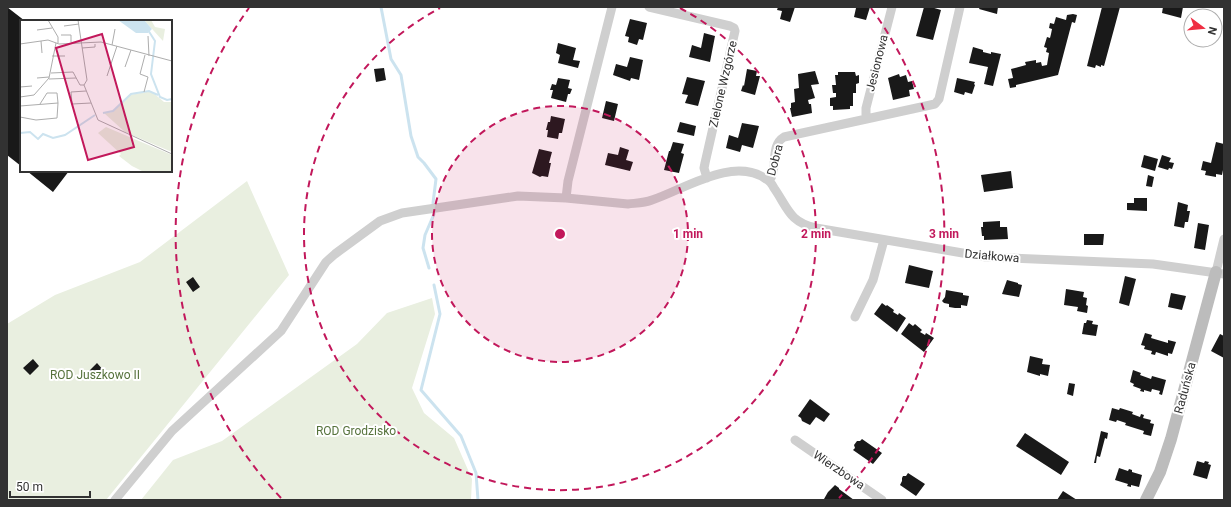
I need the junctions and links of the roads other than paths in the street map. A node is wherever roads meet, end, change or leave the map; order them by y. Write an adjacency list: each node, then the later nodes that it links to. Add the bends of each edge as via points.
1 (612, 7): 8 (street, via 568,181)
2 (649, 7): 6 (street, Zielone Wzgórze, via 734,28 704,168)
3 (892, 7): 5 (street, Jesionowa, via 866,108)
4 (960, 7): 5 (street, Dobra, via 937,102 928,107)
5 (866, 119): 7 (street, Dobra, via 784,137 776,148 774,172)
6 (707, 178): 7 (street, Dobra, via 742,170 755,173); 8 (street, Dobra, via 637,203)
7 (769, 181): 10 (street, Działkowa, via 787,211 800,223)
8 (566, 198): 14 (street, Dobra, via 518,196 402,213 380,220 326,262 281,331 172,431)
9 (1224, 239): 11 (street)
10 (884, 240): 11 (street, Działkowa, via 986,257 1153,264); 12 (street, via 873,280)
11 (1220, 273): 16 (street, Raduńska, via 1171,439 1160,472)
12 (855, 317)
13 (795, 440): 15 (street, Wierzbowa)
14 (115, 500)
15 (882, 500)
16 (1146, 500)

